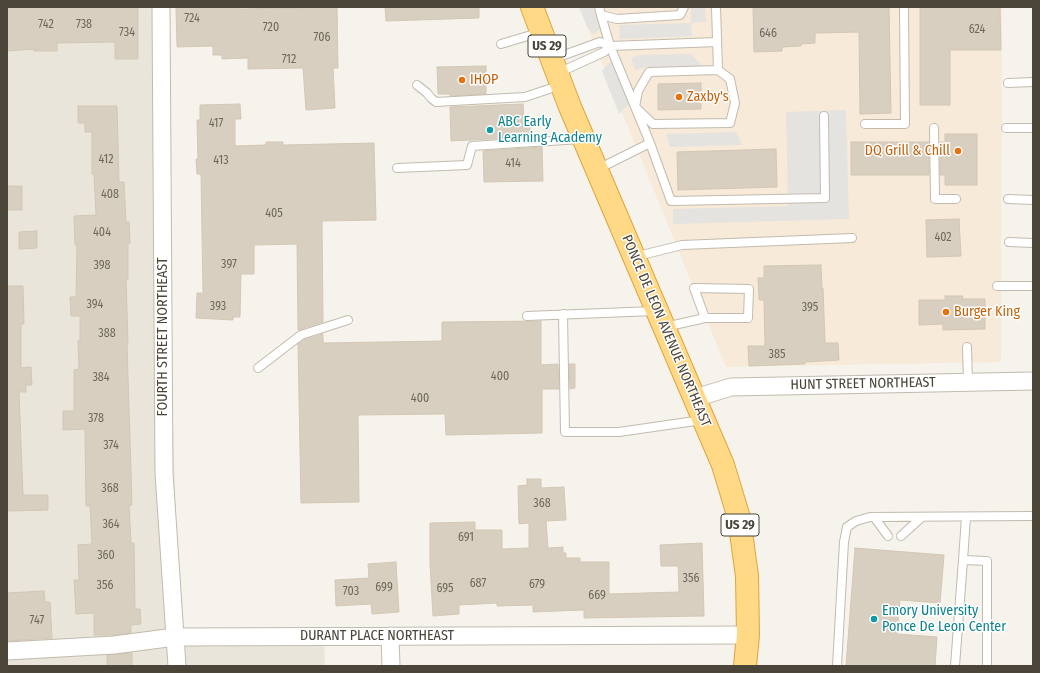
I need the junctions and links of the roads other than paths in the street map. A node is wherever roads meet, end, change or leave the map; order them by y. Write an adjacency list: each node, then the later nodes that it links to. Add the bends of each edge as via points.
1 (161, 7): 55 (street, FOURTH STREET NORTHEAST, via 164,473)
2 (532, 7): 7 (highway, PONCE DE LEON AVENUE NORTHEAST / US 29)
3 (684, 7): 6 (lane, via 680,15 617,19)
4 (716, 7): 8 (lane)
5 (904, 7): 18 (lane, via 905,124)
6 (600, 11): 10 (lane)
7 (541, 32): 9 (lane); 12 (highway, PONCE DE LEON AVENUE NORTHEAST / US 29)
8 (717, 42): 10 (lane); 11 (lane)
9 (501, 44)
10 (610, 46): 12 (lane, via 604,52); 12 (lane, via 600,42); 16 (lane)
11 (718, 70): 16 (lane, via 649,72 638,91); 16 (lane, via 730,79 734,103 730,123 653,124)
12 (557, 73): 15 (lane, via 525,97 436,102); 22 (highway, PONCE DE LEON AVENUE NORTHEAST / US 29)
13 (1033, 82): 14 (lane)
14 (1008, 84)
15 (417, 85)
16 (635, 107): 23 (lane)
17 (824, 116): 23 (lane, via 825,198 671,201)
18 (865, 124)
19 (934, 128): 26 (lane, via 935,199)
20 (1006, 128): 21 (lane)
21 (1033, 128)
22 (584, 138): 24 (lane, via 472,146 467,165); 25 (highway, PONCE DE LEON AVENUE NORTHEAST / US 29)
23 (650, 144): 25 (lane)
24 (398, 168)
25 (597, 170): 32 (highway, PONCE DE LEON AVENUE NORTHEAST / US 29)
26 (956, 199)
27 (1008, 199): 28 (lane)
28 (1033, 200)
29 (852, 238): 32 (lane, via 682,245)
30 (1009, 242): 31 (lane)
31 (1033, 243)
32 (634, 257): 38 (highway, PONCE DE LEON AVENUE NORTHEAST / US 29)
33 (997, 286): 34 (lane)
34 (1033, 286)
35 (563, 314): 36 (lane); 38 (lane); 45 (lane, via 565,432 619,432)
36 (527, 316)
37 (705, 318): 37 (lane, via 748,318 749,289 694,288); 38 (lane)
38 (661, 319): 44 (highway, PONCE DE LEON AVENUE NORTHEAST / US 29)
39 (348, 320): 41 (lane, via 301,335)
40 (967, 347): 43 (lane)
41 (258, 368)
42 (1033, 381): 43 (street, HUNT STREET NORTHEAST)
43 (968, 382): 44 (street, HUNT STREET NORTHEAST, via 731,387)
44 (695, 398): 45 (highway, PONCE DE LEON AVENUE NORTHEAST / US 29)
45 (704, 420): 53 (highway, PONCE DE LEON AVENUE NORTHEAST / US 29, via 723,465 738,518 747,576)
46 (1033, 516): 49 (lane)
47 (874, 517): 48 (lane); 50 (lane); 60 (lane, via 856,521 847,527)
48 (922, 517): 49 (lane); 51 (lane)
49 (966, 517): 52 (lane)
50 (888, 536)
51 (901, 536)
52 (964, 560): 61 (lane); 62 (lane, via 987,561)
53 (748, 635): 54 (street, DURANT PLACE NORTHEAST); 59 (highway, PONCE DE LEON AVENUE NORTHEAST / US 29)
54 (390, 636): 55 (street, DURANT PLACE NORTHEAST); 58 (street)
55 (175, 637): 56 (street, DURANT PLACE NORTHEAST, via 114,645); 57 (street, FOURTH STREET NORTHEAST)
56 (7, 651)
57 (177, 666)
58 (391, 666)
59 (745, 666)
60 (837, 666)
61 (955, 666)
62 (987, 666)

